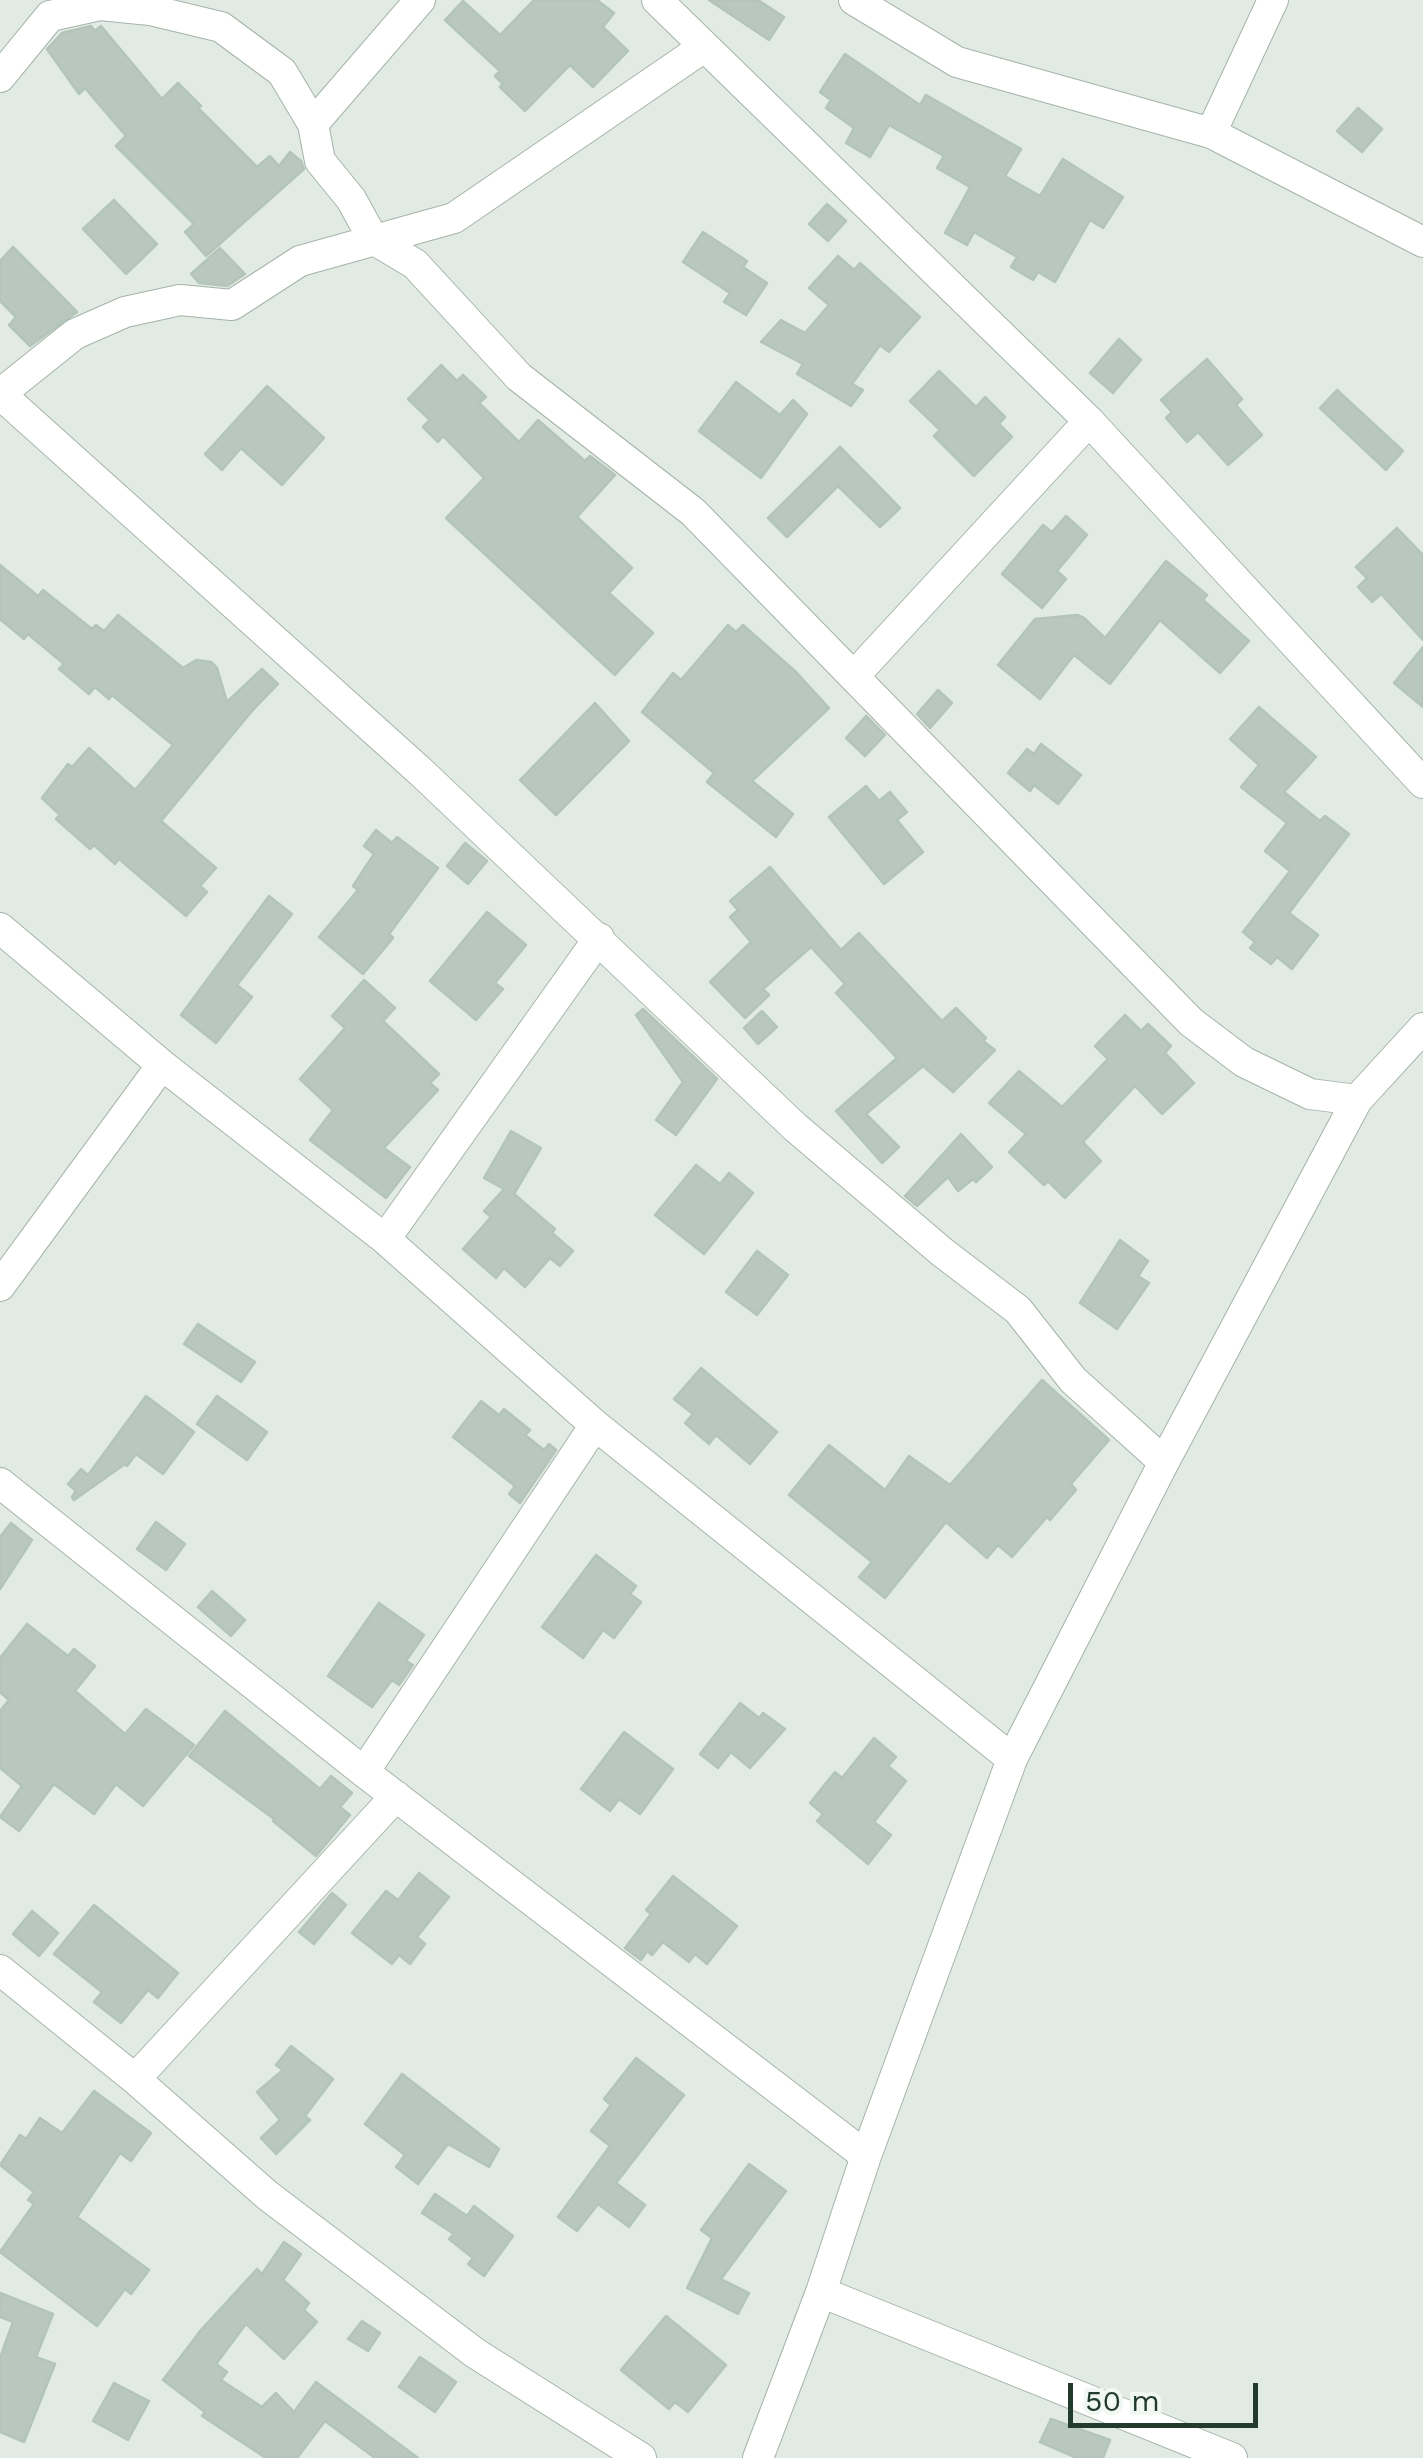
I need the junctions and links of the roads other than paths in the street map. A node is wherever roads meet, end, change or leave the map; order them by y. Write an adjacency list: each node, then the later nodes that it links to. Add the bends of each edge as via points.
1 (420, 0): 7 (street)
2 (658, 0): 5 (street)
3 (854, 0): 8 (street, via 958,62)
4 (1273, 0): 8 (street)
5 (704, 47): 9 (street, via 454,218); 11 (street)
6 (0, 77): 7 (street, via 50,16 100,5 150,10 221,28 282,72)
7 (313, 124): 9 (street, via 320,161)
8 (1211, 133): 10 (street)
9 (373, 239): 12 (street, via 415,264 519,377 693,512); 15 (street, via 300,262 232,306 180,300 125,312 75,334 0,394)
10 (1423, 242)
11 (1089, 421): 12 (street); 13 (street)
12 (854, 676): 18 (street, via 1192,1022 1244,1062 1310,1094)
13 (1423, 783)
14 (0, 928): 17 (street)
15 (599, 938): 19 (street); 22 (street, via 795,1127 1018,1310 1073,1380)
16 (1423, 1028): 18 (street)
17 (162, 1065): 19 (street); 20 (street)
18 (1358, 1100): 22 (street)
19 (385, 1239): 21 (street)
20 (0, 1286)
21 (595, 1425): 24 (street); 25 (street)
22 (1164, 1462): 24 (street)
23 (0, 1483): 25 (street)
24 (1012, 1759): 29 (street)
25 (364, 1772): 26 (street)
26 (396, 1796): 28 (street); 29 (street)
27 (0, 1970): 28 (street)
28 (134, 2079): 31 (street, via 267,2195 475,2352)
29 (866, 2156): 30 (street)
30 (821, 2292): 32 (street); 33 (street)
31 (641, 2458)
32 (758, 2458)
33 (1232, 2458)

